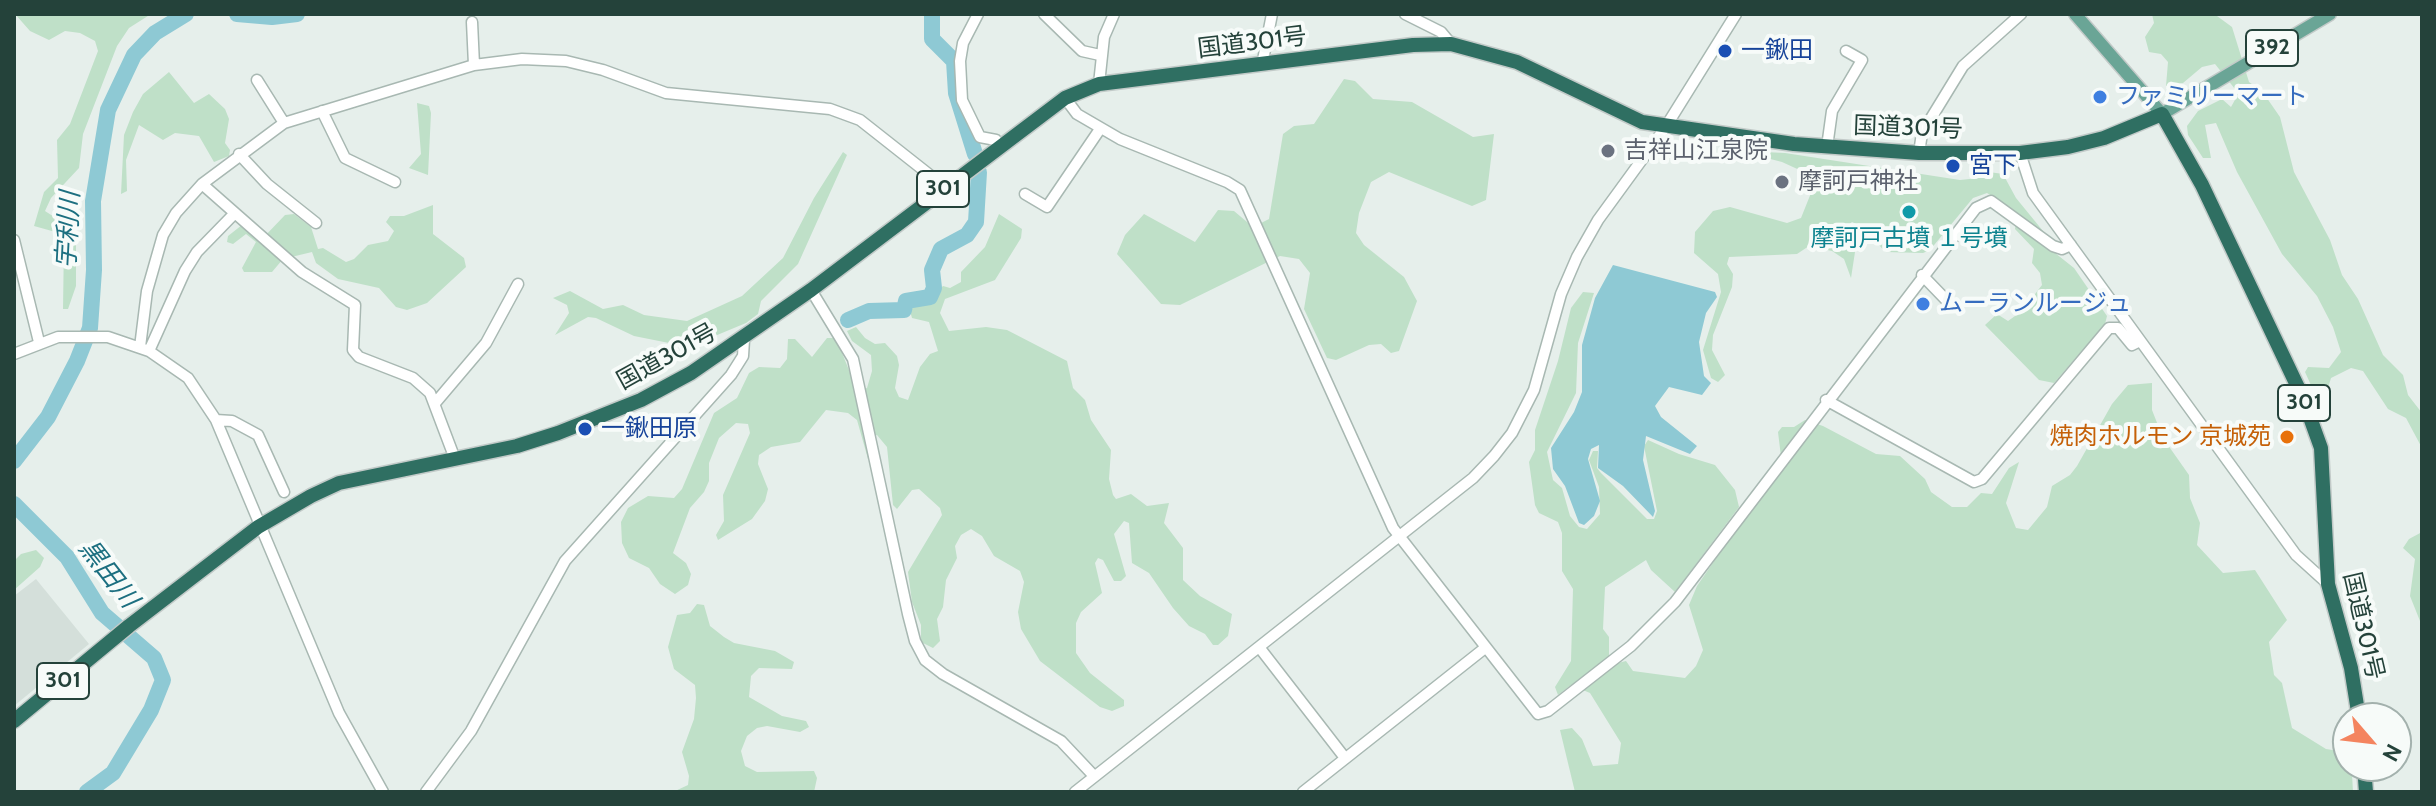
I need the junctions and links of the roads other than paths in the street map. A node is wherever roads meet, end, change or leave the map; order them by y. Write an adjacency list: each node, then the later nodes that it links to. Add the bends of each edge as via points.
1 (978, 14): 24 (street, via 963,43 962,100 980,137)
2 (1044, 14): 13 (street, via 1082,51)
3 (1114, 14): 13 (street)
4 (1272, 14): 15 (street)
5 (1405, 14): 11 (street, via 1441,32)
6 (1736, 14): 22 (street)
7 (2021, 14): 26 (street, via 1963,66 1922,133)
8 (2075, 14): 20 (main road)
9 (2330, 14): 20 (main road, 392)
10 (472, 22): 14 (street)
11 (1451, 44): 15 (highway, 国道301号 / 301); 22 (highway, 国道301号 / 301, via 1506,57)
12 (1846, 51): 25 (street, via 1862,60 1832,111)
13 (1100, 55): 17 (street)
14 (474, 65): 19 (street); 31 (street, via 566,61 655,91 830,109 860,120)
15 (1262, 65): 17 (highway, 国道301号 / 301)
16 (257, 80): 21 (street)
17 (1099, 84): 18 (highway, 国道301号 / 301)
18 (1065, 98): 23 (street, via 1071,109); 24 (highway, 国道301号 / 301)
19 (322, 111): 21 (street); 29 (street, via 345,158)
20 (2162, 114): 27 (highway, 国道301号 / 301, via 2104,138); 53 (highway, 国道301号 / 301, via 2202,185 2303,398 2321,448)
21 (284, 123): 28 (street)
22 (1665, 128): 25 (highway, 国道301号 / 301); 52 (street, via 1577,257 1534,390 1512,433 1473,478)
23 (1100, 129): 32 (street, via 1047,207); 52 (street, via 1240,190)
24 (999, 145): 31 (highway, 国道301号 / 301)
25 (1827, 147): 26 (highway, 国道301号 / 301)
26 (1919, 153): 27 (highway, 国道301号 / 301)
27 (2020, 153): 36 (street, via 2033,193)
28 (239, 154): 30 (street); 34 (street)
29 (395, 182)
30 (202, 184): 33 (street); 44 (street, via 163,235 147,291)
31 (945, 187): 39 (highway, 国道301号 / 301)
32 (1025, 194)
33 (235, 213): 44 (street, via 197,252); 47 (street, via 302,272 355,305 351,342 359,357 413,378)
34 (316, 223)
35 (14, 240): 43 (street)
36 (2071, 245): 37 (street, via 2053,246 1984,201); 42 (street)
37 (1922, 275): 40 (street); 46 (street)
38 (518, 284): 47 (street, via 486,343)
39 (811, 290): 41 (highway, 国道301号 / 301); 61 (street, via 853,359 908,614 925,660 1061,741)
40 (1950, 304)
41 (744, 340): 49 (highway, 国道301号 / 301, via 641,400 558,433); 63 (street, via 743,356 731,375 565,561 471,731)
42 (2140, 341): 46 (street, via 2132,345 2118,328 2109,328 1982,479 1974,482); 54 (street)
43 (39, 342): 44 (street, via 108,337); 45 (street)
44 (145, 349): 48 (street, via 188,378)
45 (14, 354)
46 (1826, 400): 57 (street, via 1660,619 1548,711 1538,714)
47 (436, 402): 49 (street)
48 (216, 420): 50 (street, via 232,421 258,435); 51 (street)
49 (455, 459): 51 (highway, 国道301号 / 301, via 339,483)
50 (284, 492)
51 (258, 527): 59 (highway, 国道301号 / 301); 62 (street, via 339,713)
52 (1399, 536): 56 (street); 57 (street)
53 (2326, 557): 54 (street, via 2318,565); 55 (highway, 国道301号 / 301)
54 (2307, 565): 55 (street)
55 (2328, 584): 58 (highway, 国道301号 / 301)
56 (1259, 647): 60 (street); 61 (street)
57 (1485, 648): 60 (street)
58 (2356, 702)
59 (14, 721)
60 (1345, 758): 65 (street)
61 (1094, 776): 64 (street)
62 (383, 792)
63 (426, 792)
64 (1075, 792)
65 (1303, 792)

